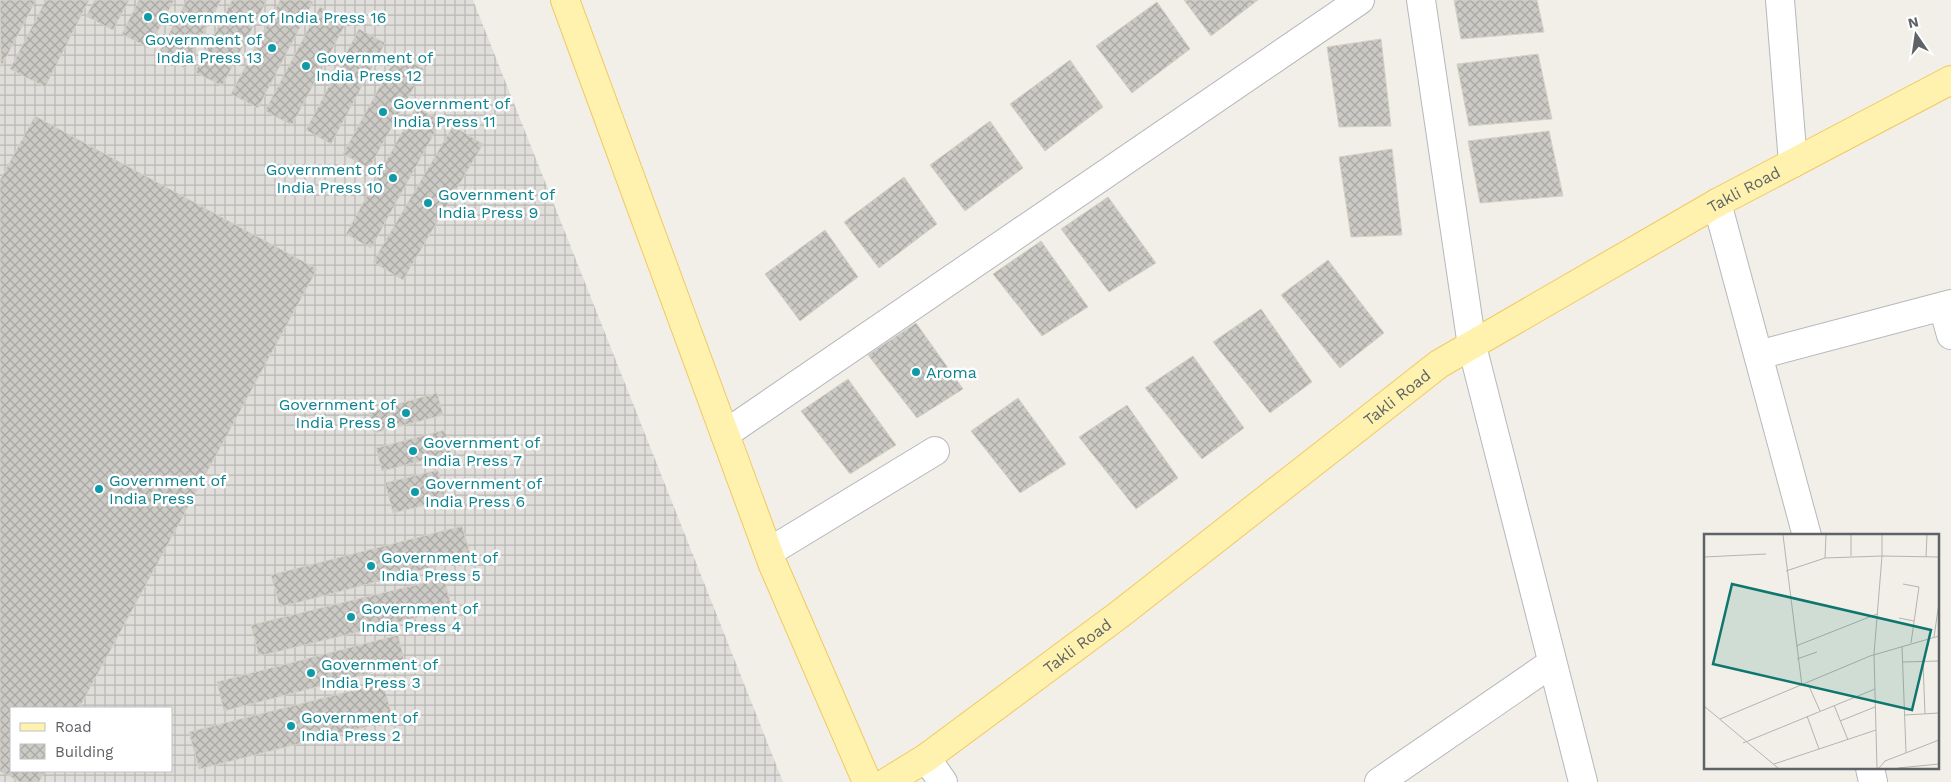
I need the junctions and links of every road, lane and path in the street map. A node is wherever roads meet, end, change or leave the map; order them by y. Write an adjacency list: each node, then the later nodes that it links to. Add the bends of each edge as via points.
1 (565, 0): 12 (main road)
2 (1360, 0): 12 (street)
3 (1421, 0): 10 (street)
4 (1780, 0): 6 (street)
5 (1951, 80): 6 (main road, Takli Road)
6 (1793, 163): 7 (main road, Takli Road)
7 (1717, 203): 10 (main road, Takli Road); 11 (street)
8 (1947, 305): 9 (street); 11 (street)
9 (1951, 335)
10 (1472, 346): 16 (street); 17 (main road, Takli Road, via 1439,364 1120,614)
11 (1758, 355): 14 (street)
12 (725, 434): 15 (main road)
13 (935, 451): 15 (street)
14 (1806, 534)
15 (768, 552): 18 (main road)
16 (1552, 663): 21 (street); 22 (street)
17 (926, 758): 19 (main road, Takli Road); 20 (street)
18 (867, 782)
19 (887, 782)
20 (943, 782)
21 (1379, 782)
22 (1583, 782)

